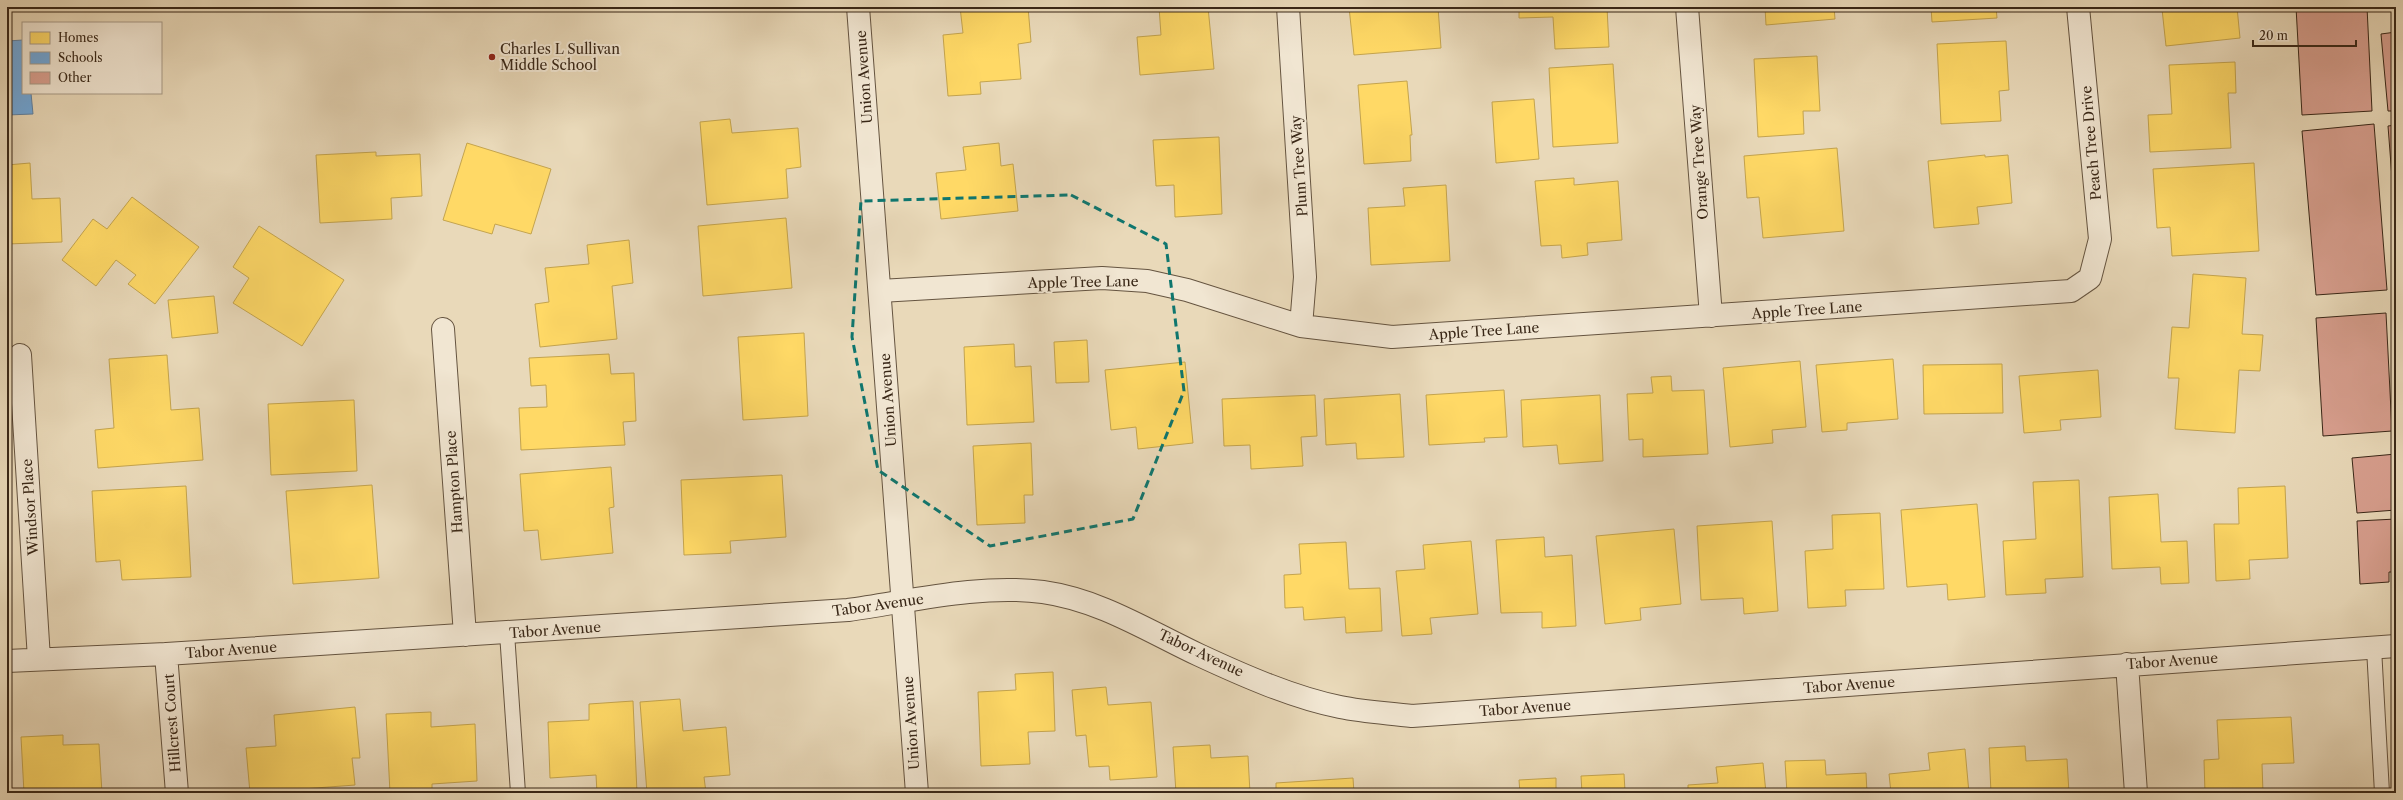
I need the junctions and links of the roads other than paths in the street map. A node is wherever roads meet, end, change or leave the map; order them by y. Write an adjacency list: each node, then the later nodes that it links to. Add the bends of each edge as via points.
1 (858, 7): 6 (street, Union Avenue)
2 (1288, 7): 8 (street, Plum Tree Way, via 1305,277)
3 (1687, 7): 7 (street, Orange Tree Way)
4 (2078, 7): 5 (street, Peach Tree Drive, via 2100,239)
5 (2090, 278): 7 (street, Apple Tree Lane, via 2071,291)
6 (880, 291): 8 (street, Apple Tree Lane, via 1102,278 1147,281 1187,290); 11 (street, Union Avenue)
7 (1711, 316): 8 (street, Apple Tree Lane, via 1392,337)
8 (1301, 326)
9 (443, 329): 13 (street, Hampton Place)
10 (20, 354): 17 (street, Windsor Place)
11 (903, 602): 12 (street, Tabor Avenue, via 848,610); 19 (street, Tabor Avenue, via 951,594 1043,592 1108,609 1199,655 1289,692 1340,707 1412,716); 22 (street, Union Avenue)
12 (507, 633): 13 (street, Tabor Avenue); 21 (lane)
13 (465, 635): 16 (street, Tabor Avenue)
14 (2396, 646): 15 (street, Tabor Avenue)
15 (2374, 648): 19 (street, Tabor Avenue); 24 (lane)
16 (166, 654): 17 (street, Tabor Avenue); 20 (street, Hillcrest Court)
17 (39, 659): 18 (street, Tabor Avenue)
18 (7, 661)
19 (2127, 664): 23 (street)
20 (177, 793)
21 (518, 793)
22 (917, 793)
23 (2136, 793)
24 (2382, 793)

